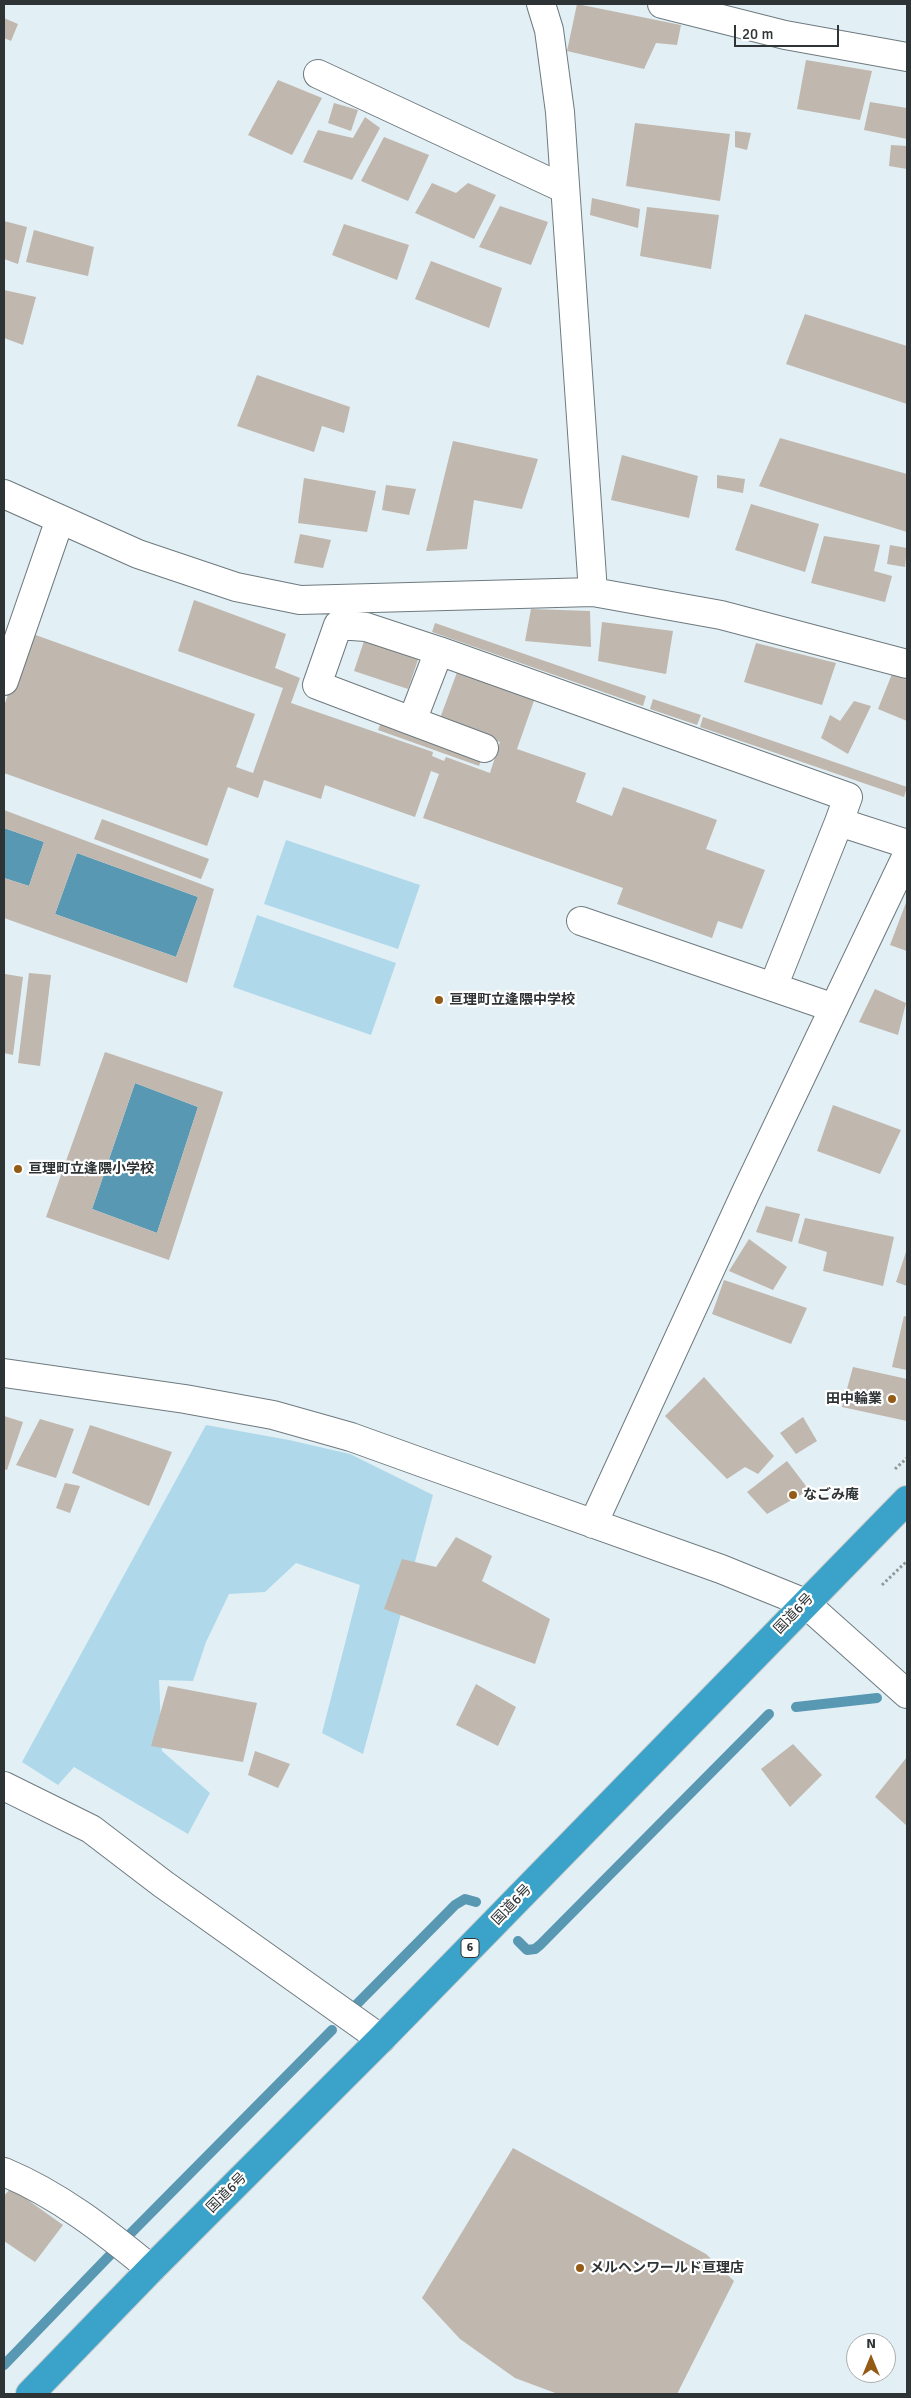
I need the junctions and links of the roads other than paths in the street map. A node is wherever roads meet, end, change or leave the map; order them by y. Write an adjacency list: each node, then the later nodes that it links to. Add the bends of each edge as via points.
1 (541, 4): 5 (street, via 549,30)
2 (662, 4): 3 (street, via 785,35)
3 (907, 57)
4 (318, 74): 5 (street)
5 (565, 189): 8 (street)
6 (4, 494): 7 (street)
7 (60, 519): 8 (street, via 156,560 236,587 300,600); 11 (street)
8 (593, 592): 10 (street, via 721,615)
9 (439, 651): 12 (street); 12 (street, via 366,626 338,625 317,685); 14 (street, via 848,797)
10 (907, 664)
11 (4, 681)
12 (412, 721): 13 (street)
13 (484, 748)
14 (839, 822): 15 (street); 18 (street)
15 (907, 844)
16 (907, 855): 19 (street)
17 (581, 921): 18 (street)
18 (773, 987): 19 (street)
19 (834, 1008): 22 (street, via 741,1201)
20 (4, 1373): 22 (street, via 273,1415 351,1437)
21 (907, 1500): 23 (highway, 国道6号 / 6)
22 (593, 1524): 23 (street, via 721,1569)
23 (805, 1603): 24 (street); 26 (highway, 国道6号 / 6)
24 (907, 1694)
25 (4, 1786): 26 (street, via 91,1830)
26 (381, 2039): 28 (highway, 国道6号 / 6)
27 (4, 2172): 28 (street, via 90,2220)
28 (151, 2269): 29 (highway, 国道6号 / 6)
29 (30, 2394)

